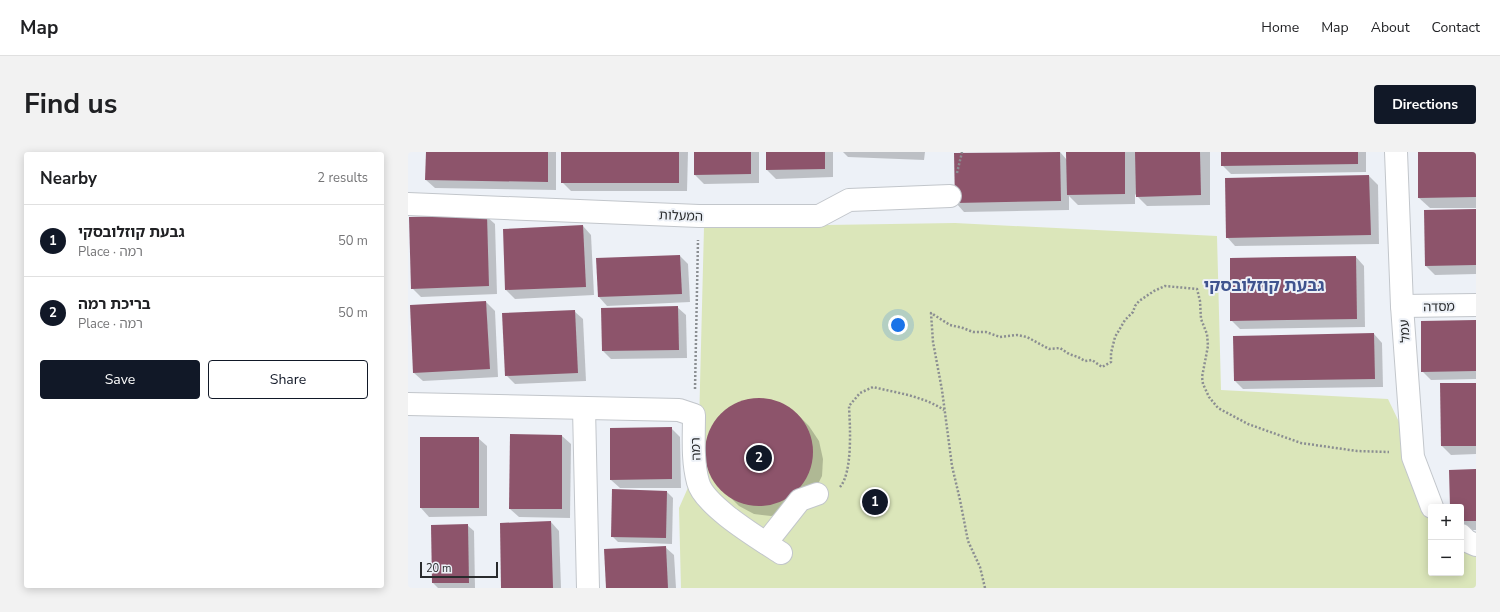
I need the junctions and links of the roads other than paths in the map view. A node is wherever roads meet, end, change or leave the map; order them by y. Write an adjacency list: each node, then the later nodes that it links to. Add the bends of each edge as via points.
1 (1396, 152): 5 (street, עמל)
2 (950, 196): 3 (street, המעלות, via 849,200 819,216 699,216)
3 (408, 204)
4 (1476, 305): 5 (street, מסדה)
5 (1402, 306): 9 (street, עמל, via 1413,457)
6 (408, 404): 7 (street)
7 (584, 408): 8 (street, רמה, via 678,410 694,415 694,460 698,484 718,509 774,548 800,500); 12 (street)
8 (817, 494)
9 (1431, 504)
10 (1464, 538): 11 (street)
11 (1476, 545)
12 (588, 588)

